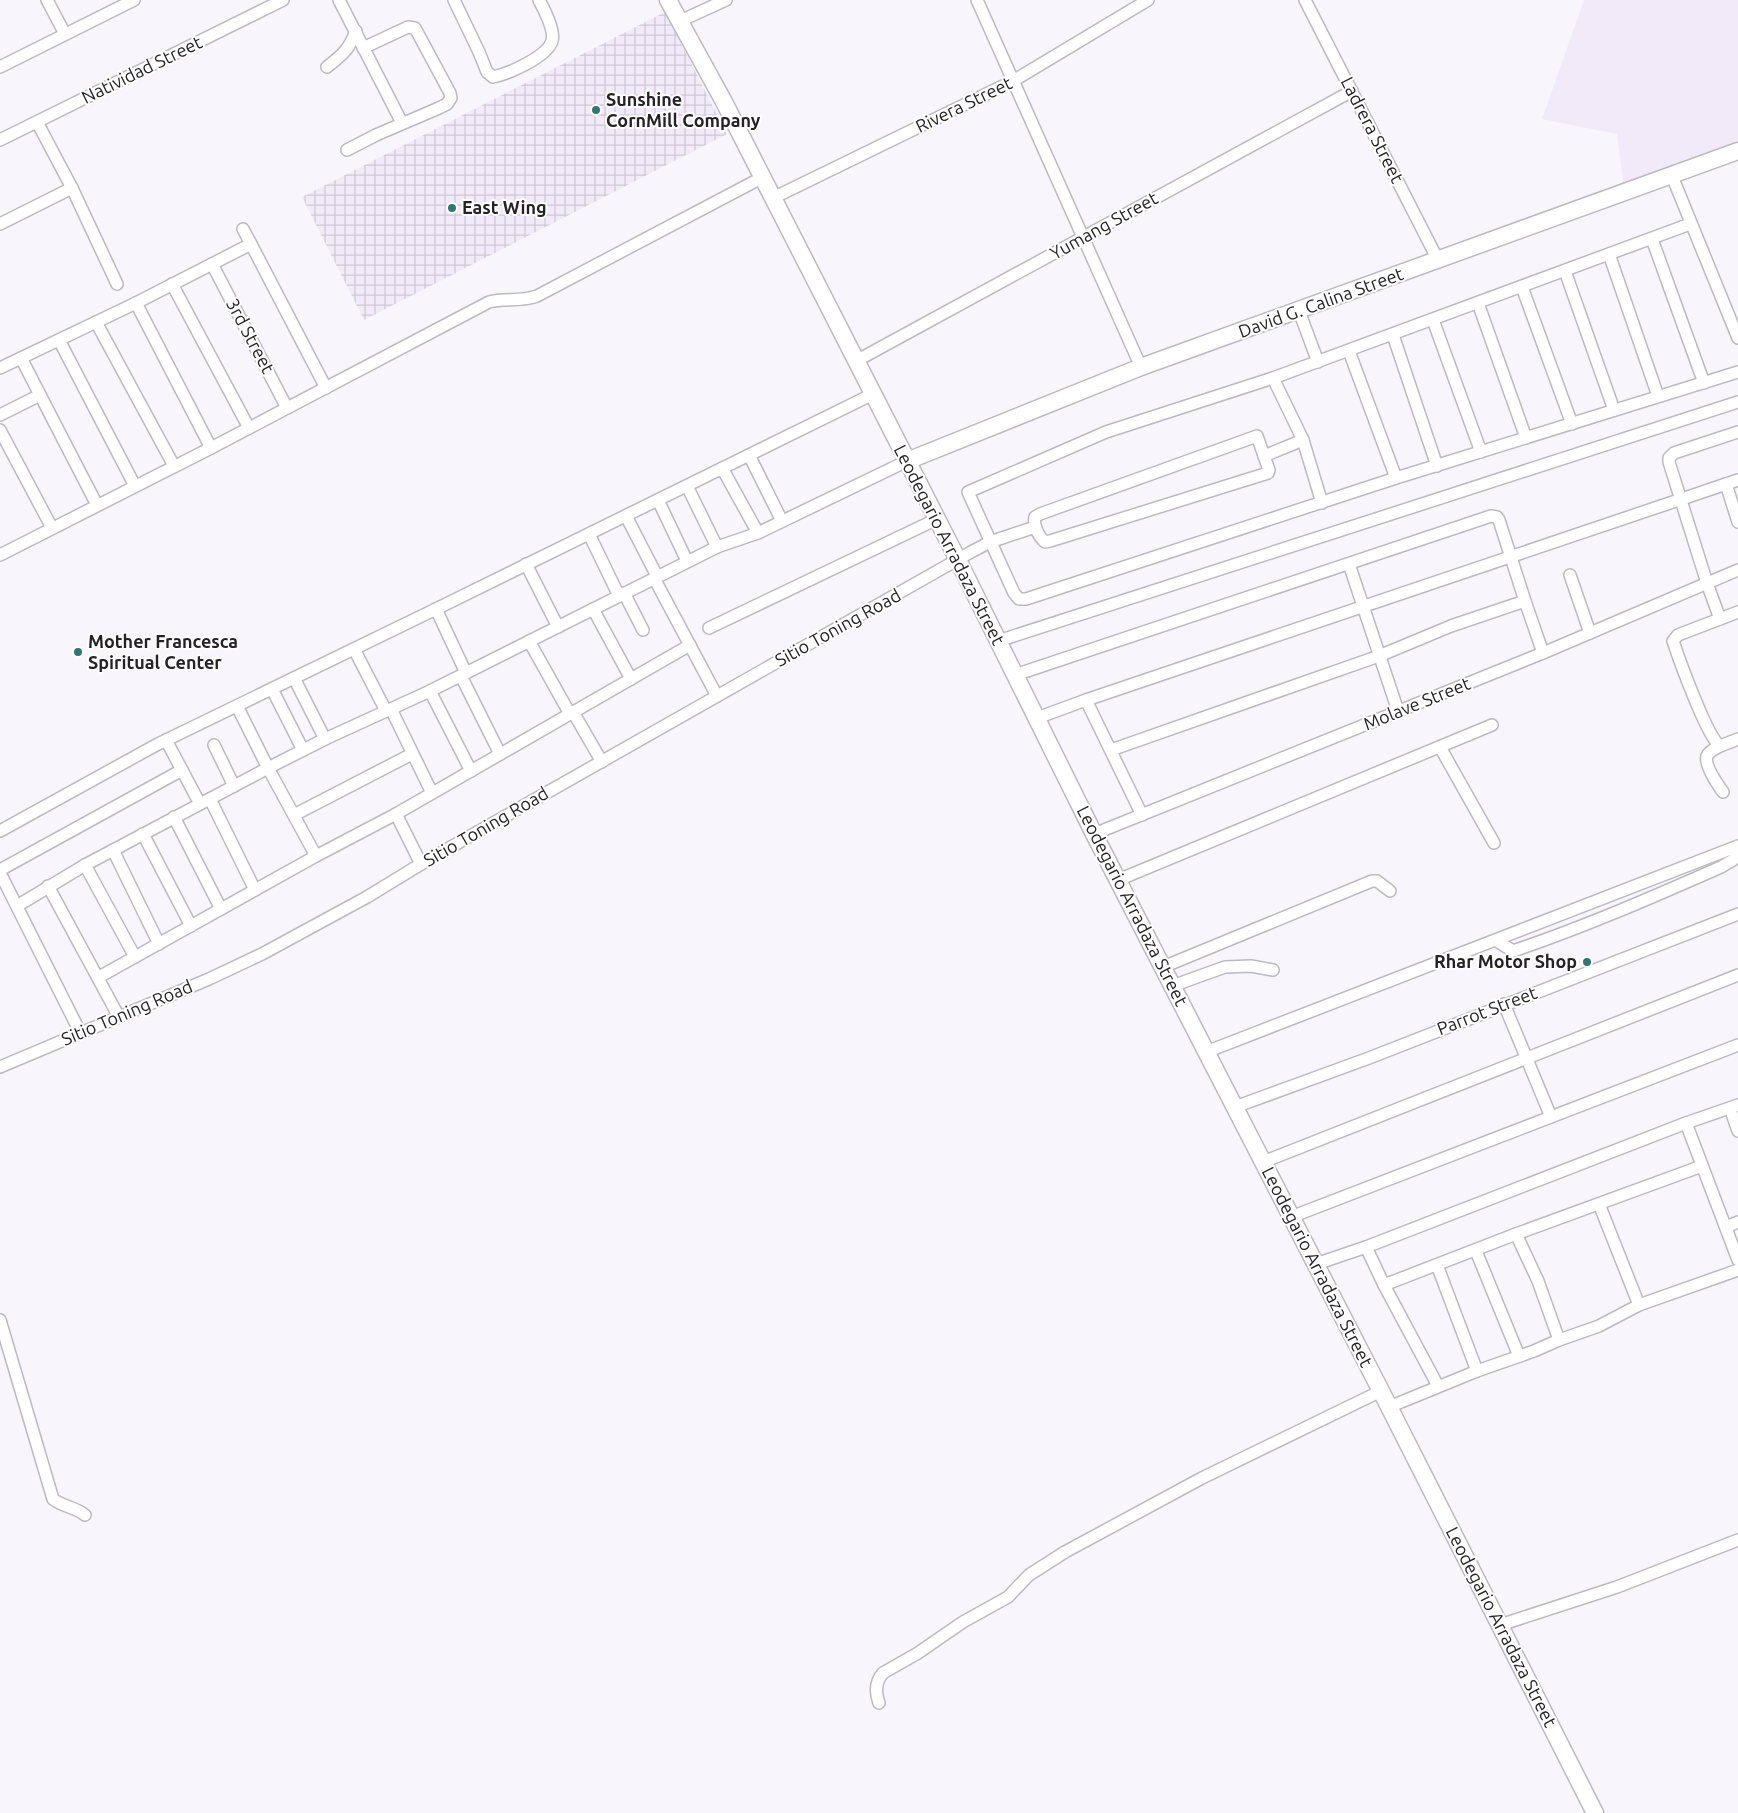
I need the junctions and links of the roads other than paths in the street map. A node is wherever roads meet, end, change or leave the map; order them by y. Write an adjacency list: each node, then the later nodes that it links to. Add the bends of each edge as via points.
1 (47, 0): 14 (street)
2 (134, 0): 14 (street)
3 (283, 0): 20 (street, Natividad Street)
4 (339, 0): 13 (street)
5 (454, 0): 6 (street, via 487,72 493,77 526,63 544,52 552,41 552,31)
6 (540, 0)
7 (668, 0): 12 (street, Leodegario Arradaza Street)
8 (726, 0): 12 (street)
9 (977, 0): 18 (street)
10 (1148, 0): 18 (street, Rivera Street)
11 (1305, 0): 19 (street, Ladrera Street)
12 (680, 21): 26 (street, Leodegario Arradaza Street)
13 (356, 31): 15 (street); 16 (street, via 351,45)
14 (65, 34): 17 (street)
15 (364, 48): 21 (street); 21 (street, via 408,27 414,28 450,93 447,104)
16 (327, 66)
17 (0, 67)
18 (1014, 81): 28 (street, Rivera Street); 32 (street)
19 (1352, 91): 32 (street, Yumang Street); 36 (street, Ladrera Street)
20 (37, 122): 22 (street, Natividad Street); 27 (street)
21 (402, 123): 23 (street)
22 (0, 140)
23 (347, 150)
24 (1738, 152): 25 (street, David G. Calina Street)
25 (1672, 176): 30 (street); 36 (street, David G. Calina Street)
26 (762, 178): 28 (street, Leodegario Arradaza Street); 59 (street, via 537,296 527,300 489,302)
27 (72, 188): 29 (street); 39 (street)
28 (773, 198): 52 (street, Leodegario Arradaza Street)
29 (0, 224)
30 (1690, 224): 33 (street); 48 (street)
31 (244, 229): 34 (street)
32 (1083, 237): 52 (street, Yumang Street); 54 (street)
33 (1652, 240): 35 (street); 58 (street)
34 (251, 244): 37 (street); 59 (street)
35 (1609, 254): 38 (street); 62 (street)
36 (1438, 260): 44 (street, David G. Calina Street)
37 (212, 264): 40 (street); 64 (street, 3rd Street)
38 (1565, 271): 41 (street); 65 (street)
39 (117, 284)
40 (172, 284): 42 (street); 68 (street)
41 (1522, 288): 43 (street); 67 (street)
42 (136, 303): 46 (street); 73 (street)
43 (1478, 303): 45 (street); 71 (street)
44 (1296, 312): 53 (street); 54 (street, David G. Calina Street)
45 (1434, 320): 47 (street); 74 (street)
46 (96, 322): 49 (street); 78 (street)
47 (1392, 335): 50 (street); 79 (street)
48 (1738, 338)
49 (59, 340): 51 (street); 84 (street)
50 (1349, 350): 53 (street); 81 (street)
51 (21, 358): 55 (street); 61 (street)
52 (856, 361): 60 (street, Leodegario Arradaza Street)
53 (1315, 363): 57 (street)
54 (1141, 367): 77 (street, David G. Calina Street)
55 (0, 368)
56 (1738, 372): 58 (street)
57 (1273, 378): 72 (street); 98 (street, via 1106,432 968,492)
58 (1704, 383): 62 (street)
59 (326, 388): 64 (street)
60 (873, 394): 75 (street); 77 (street, Leodegario Arradaza Street)
61 (40, 395): 66 (street); 89 (street)
62 (1658, 396): 65 (street)
63 (1738, 402): 122 (street)
64 (287, 408): 68 (street)
65 (1614, 410): 67 (street)
66 (0, 415)
67 (1572, 424): 71 (street)
68 (248, 428): 73 (street)
69 (0, 430): 95 (street)
70 (1738, 432): 86 (street, via 1671,455 1669,462)
71 (1526, 438): 74 (street)
72 (1303, 440): 76 (street); 88 (street)
73 (211, 448): 78 (street)
74 (1481, 452): 79 (street)
75 (750, 455): 80 (street); 92 (street)
76 (1264, 456): 94 (street, via 1257,436 1040,514 1035,517); 94 (street, via 1268,472 1089,529 1045,542)
77 (907, 461): 91 (street, Leodegario Arradaza Street); 92 (street)
78 (174, 466): 84 (street)
79 (1437, 466): 81 (street)
80 (722, 468): 85 (street); 96 (street)
81 (1396, 478): 88 (street)
82 (1738, 480): 83 (street)
83 (1726, 484): 86 (street); 93 (street)
84 (135, 486): 89 (street)
85 (687, 486): 87 (street); 99 (street)
86 (1681, 499): 101 (street); 109 (street)
87 (658, 500): 90 (street); 103 (street)
88 (1322, 503): 98 (street, via 1026,599 1014,593)
89 (97, 505): 95 (street)
90 (626, 516): 97 (street); 108 (street)
91 (937, 519): 102 (street, Leodegario Arradaza Street); 118 (street)
92 (782, 521): 96 (street)
93 (1738, 522)
94 (1035, 527): 98 (street, Sitio Toning Road)
95 (52, 528): 100 (street)
96 (758, 533): 99 (street)
97 (589, 534): 104 (street); 110 (street)
98 (990, 542): 102 (street, Sitio Toning Road)
99 (717, 547): 103 (street)
100 (0, 555)
101 (1511, 557): 105 (street, via 1500,520 1491,516); 111 (street); 112 (street)
102 (958, 560): 122 (street, Leodegario Arradaza Street); 133 (street, Sitio Toning Road)
103 (687, 562): 108 (street)
104 (526, 564): 114 (street); 117 (street)
105 (1349, 564): 112 (street); 128 (street)
106 (1738, 570): 109 (street, Molave Street)
107 (1570, 575): 120 (street)
108 (656, 577): 110 (street); 123 (street)
109 (1706, 583): 116 (street); 120 (street, Molave Street)
110 (622, 594): 113 (street); 119 (street)
111 (1525, 601): 125 (street); 126 (street, via 1451,626)
112 (1362, 608): 126 (street); 134 (street)
113 (592, 609): 117 (street); 130 (street)
114 (436, 610): 124 (street); 127 (street)
115 (1738, 612): 116 (street)
116 (1720, 619): 145 (street, via 1678,635 1673,641 1706,724)
117 (558, 627): 121 (street)
118 (709, 628)
119 (643, 630)
120 (1590, 633): 125 (street, Molave Street)
121 (529, 641): 127 (street); 138 (street)
122 (998, 641): 128 (street, Leodegario Arradaza Street)
123 (690, 645): 130 (street); 133 (street)
124 (354, 649): 129 (street); 136 (street)
125 (1543, 653): 137 (street, Molave Street)
126 (1379, 656): 137 (street); 148 (street)
127 (463, 674): 132 (street); 150 (street)
128 (1015, 676): 139 (street, Leodegario Arradaza Street)
129 (294, 678): 131 (street); 142 (street)
130 (631, 679): 138 (street)
131 (272, 689): 135 (street); 147 (street)
132 (430, 691): 136 (street); 154 (street)
133 (717, 696): 151 (street, Sitio Toning Road)
134 (1086, 700): 139 (street); 148 (street)
135 (237, 706): 143 (street); 152 (street)
136 (388, 710): 142 (street); 149 (street)
137 (1398, 711): 161 (street, Molave Street)
138 (571, 713): 150 (street); 151 (street)
139 (1037, 718): 165 (street, Leodegario Arradaza Street)
140 (1492, 725): 146 (street)
141 (1738, 738): 145 (street)
142 (325, 739): 147 (street)
143 (166, 740): 153 (street); 163 (street)
144 (214, 745): 155 (street)
145 (1720, 746): 156 (street, via 1712,750 1707,759)
146 (1440, 747): 166 (street); 173 (street)
147 (302, 750): 152 (street)
148 (1111, 750): 161 (street)
149 (412, 754): 157 (street); 160 (street)
150 (500, 754): 154 (street)
151 (602, 762): 170 (street, Sitio Toning Road)
152 (268, 768): 155 (street); 160 (street)
153 (182, 770): 158 (street); 172 (street)
154 (471, 771): 157 (street)
155 (234, 786): 158 (street)
156 (1722, 792)
157 (432, 794): 159 (street)
158 (205, 801): 162 (street); 175 (street)
159 (396, 814): 169 (street); 170 (street)
160 (294, 815): 169 (street)
161 (1142, 815): 165 (street, Molave Street)
162 (174, 817): 164 (street); 179 (street)
163 (0, 831)
164 (143, 834): 167 (street); 182 (street)
165 (1094, 834): 173 (street, Leodegario Arradaza Street)
166 (1494, 843)
167 (113, 850): 171 (street); 185 (street)
168 (1737, 853): 177 (street, via 1723,852); 183 (street, via 1730,863)
169 (316, 856): 175 (street)
170 (421, 864): 194 (street, Sitio Toning Road, via 262,954)
171 (85, 865): 174 (street); 187 (street)
172 (0, 872): 178 (street)
173 (1118, 880): 188 (street, Leodegario Arradaza Street)
174 (48, 886): 178 (street); 191 (street)
175 (255, 890): 179 (street)
176 (1390, 891): 188 (street, via 1372,881)
177 (1599, 899): 181 (street); 183 (street)
178 (16, 906): 195 (street)
179 (221, 909): 182 (street)
180 (1738, 914): 193 (street, Parrot Street)
181 (1538, 923): 184 (street); 186 (street)
182 (191, 926): 185 (street)
183 (1581, 926): 186 (street)
184 (1497, 941): 186 (street, via 1513,951); 197 (street)
185 (158, 944): 187 (street)
186 (1535, 944)
187 (135, 957): 191 (street)
188 (1163, 968): 192 (street, Leodegario Arradaza Street)
189 (1273, 970): 192 (street, via 1251,966 1225,967)
190 (1738, 975): 198 (street)
191 (99, 977): 194 (street)
192 (1172, 986): 197 (street, Leodegario Arradaza Street)
193 (1504, 1004): 198 (street); 200 (street, Parrot Street)
194 (119, 1017): 195 (street, Sitio Toning Road)
195 (80, 1032): 199 (street, Sitio Toning Road)
196 (1738, 1045): 202 (street)
197 (1206, 1052): 200 (street, Leodegario Arradaza Street)
198 (1526, 1059): 202 (street); 205 (street)
199 (0, 1067)
200 (1235, 1107): 205 (street, Leodegario Arradaza Street)
201 (1734, 1107): 203 (street); 204 (street)
202 (1550, 1117): 208 (street)
203 (1686, 1124): 206 (street); 212 (street)
204 (1738, 1131)
205 (1263, 1162): 208 (street, Leodegario Arradaza Street)
206 (1702, 1166): 207 (street); 210 (street)
207 (1600, 1204): 211 (street); 219 (street)
208 (1291, 1217): 215 (street, Leodegario Arradaza Street)
209 (1738, 1222): 210 (street)
210 (1726, 1227): 214 (street)
211 (1516, 1234): 213 (street); 221 (street, via 1538,1281)
212 (1366, 1247): 215 (street); 218 (street)
213 (1476, 1251): 216 (street); 222 (street)
214 (1738, 1260)
215 (1316, 1264): 225 (street, Leodegario Arradaza Street)
216 (1437, 1265): 218 (street); 223 (street)
217 (1738, 1270): 219 (street)
218 (1384, 1286): 224 (street)
219 (1639, 1306): 221 (street, via 1599,1326)
220 (0, 1320): 227 (street, via 54,1499)
221 (1559, 1340): 222 (street)
222 (1519, 1356): 223 (street)
223 (1477, 1371): 224 (street)
224 (1438, 1386): 226 (street)
225 (1381, 1391): 226 (street, Leodegario Arradaza Street); 230 (street, via 1202,1478 1064,1552 1029,1574 1008,1597 962,1622 883,1673 877,1686)
226 (1389, 1407): 229 (street, Leodegario Arradaza Street)
227 (85, 1515)
228 (1738, 1540): 229 (street, via 1617,1587)
229 (1500, 1625): 231 (street, Leodegario Arradaza Street)
230 (879, 1703)
231 (1594, 1813)

